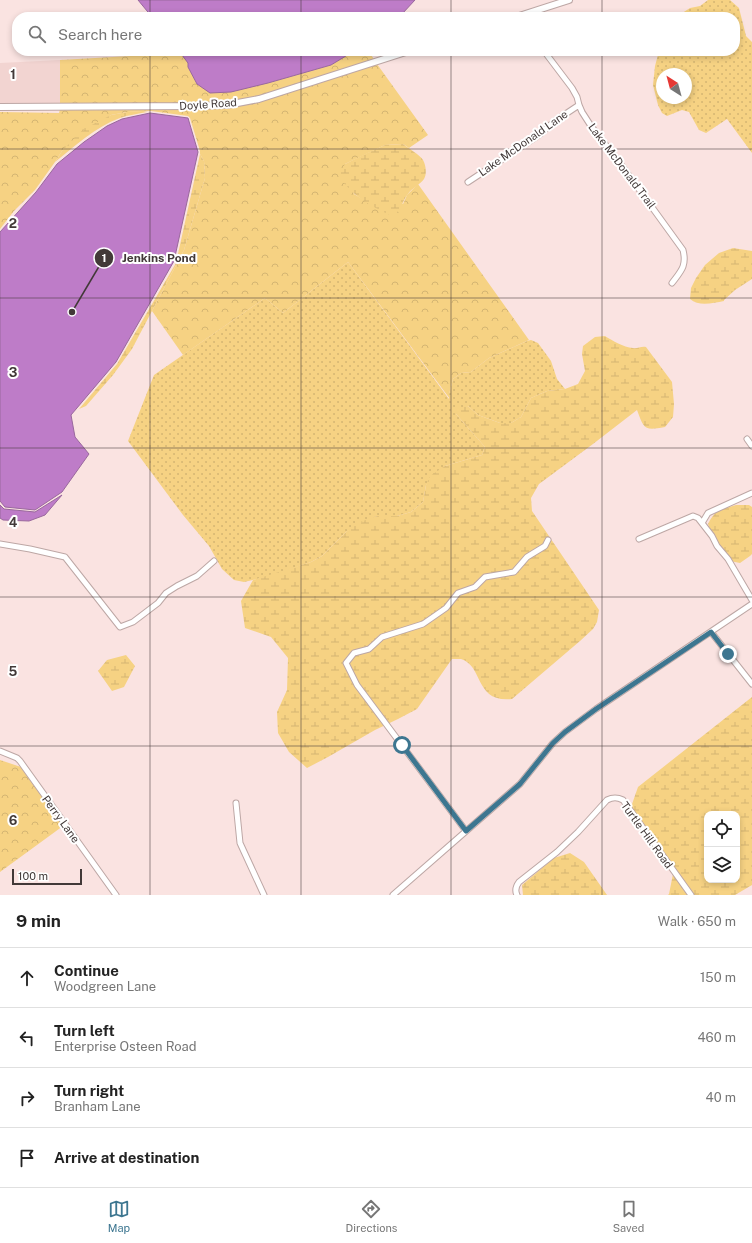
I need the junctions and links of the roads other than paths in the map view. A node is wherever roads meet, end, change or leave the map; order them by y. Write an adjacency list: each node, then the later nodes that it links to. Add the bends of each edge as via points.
1 (569, 0): 2 (main road)
2 (534, 12)
3 (393, 56): 6 (main road, Doyle Road, via 258,99 227,105)
4 (548, 56): 5 (street, Lake McDonald Trail, via 578,97)
5 (579, 105): 7 (street, Lake McDonald Lane); 8 (street, Lake McDonald Trail, via 591,126 683,250 684,266)
6 (0, 107)
7 (468, 182)
8 (672, 283)
9 (747, 439): 10 (street)
10 (752, 446)
11 (752, 493): 12 (street, via 708,512)
12 (702, 523): 13 (street, via 694,516); 17 (street, via 728,559)
13 (639, 539)
14 (548, 540): 23 (street, via 545,546 527,557 514,572 485,577 476,587 458,593 446,608 423,624 382,637 369,649 354,653 346,663 357,685)
15 (0, 544): 16 (street, via 65,557 120,627 134,622 158,603 166,593 197,576)
16 (214, 561)
17 (752, 600)
18 (752, 604): 19 (street)
19 (711, 632): 20 (street); 23 (street, via 565,732 520,784)
20 (752, 684)
21 (0, 751): 24 (street, Perry Lane, via 17,758)
22 (236, 803): 25 (street, via 240,843)
23 (466, 831): 26 (street)
24 (116, 895)
25 (264, 895)
26 (393, 895)
27 (517, 895): 28 (street, Turtle Hill Road, via 516,886 519,882 557,852 607,800 618,798 623,800)
28 (691, 895)

